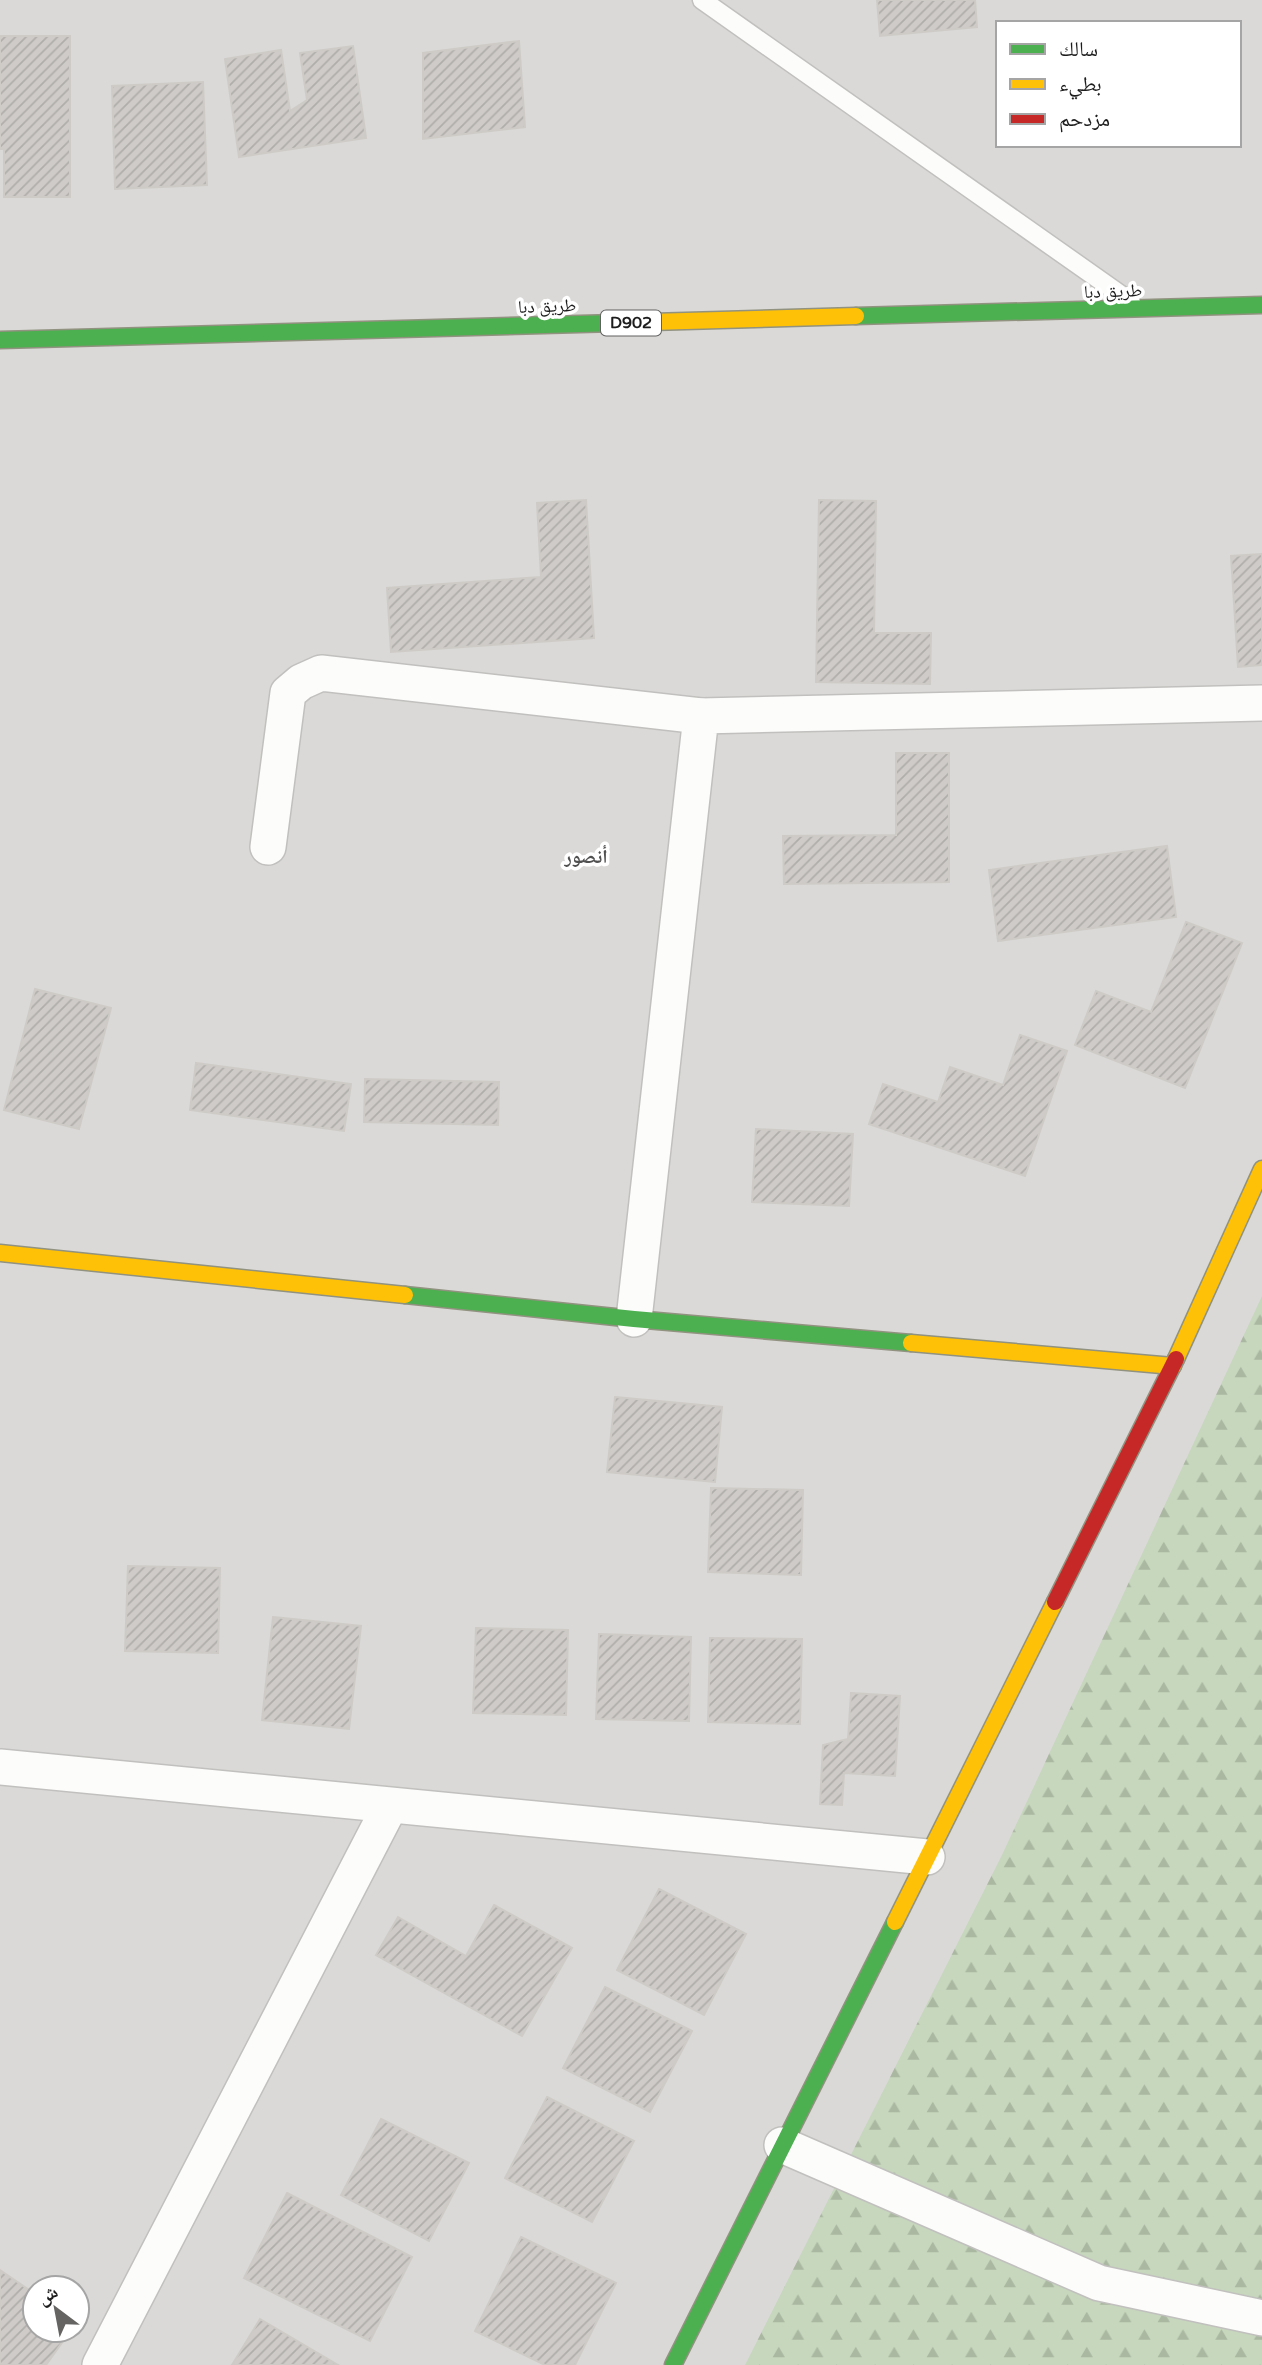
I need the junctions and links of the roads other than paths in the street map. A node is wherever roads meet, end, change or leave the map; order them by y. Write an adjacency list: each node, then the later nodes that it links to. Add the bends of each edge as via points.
1 (702, 0): 3 (lane)
2 (1262, 305): 3 (street, طريق دبا / D902)
3 (1142, 310): 4 (street, طريق دبا / D902)
4 (0, 340)
5 (1262, 703): 6 (street)
6 (701, 716): 7 (street, via 321,673 289,693); 10 (street)
7 (268, 847)
8 (1262, 1170): 11 (street)
9 (0, 1253): 10 (street)
10 (634, 1319): 11 (street)
11 (1173, 1366): 14 (street)
12 (0, 1768): 13 (street)
13 (390, 1805): 14 (street); 17 (street)
14 (927, 1857): 15 (street)
15 (782, 2144): 16 (street, via 1099,2283); 18 (street)
16 (1262, 2318)
17 (100, 2365)
18 (673, 2365)

